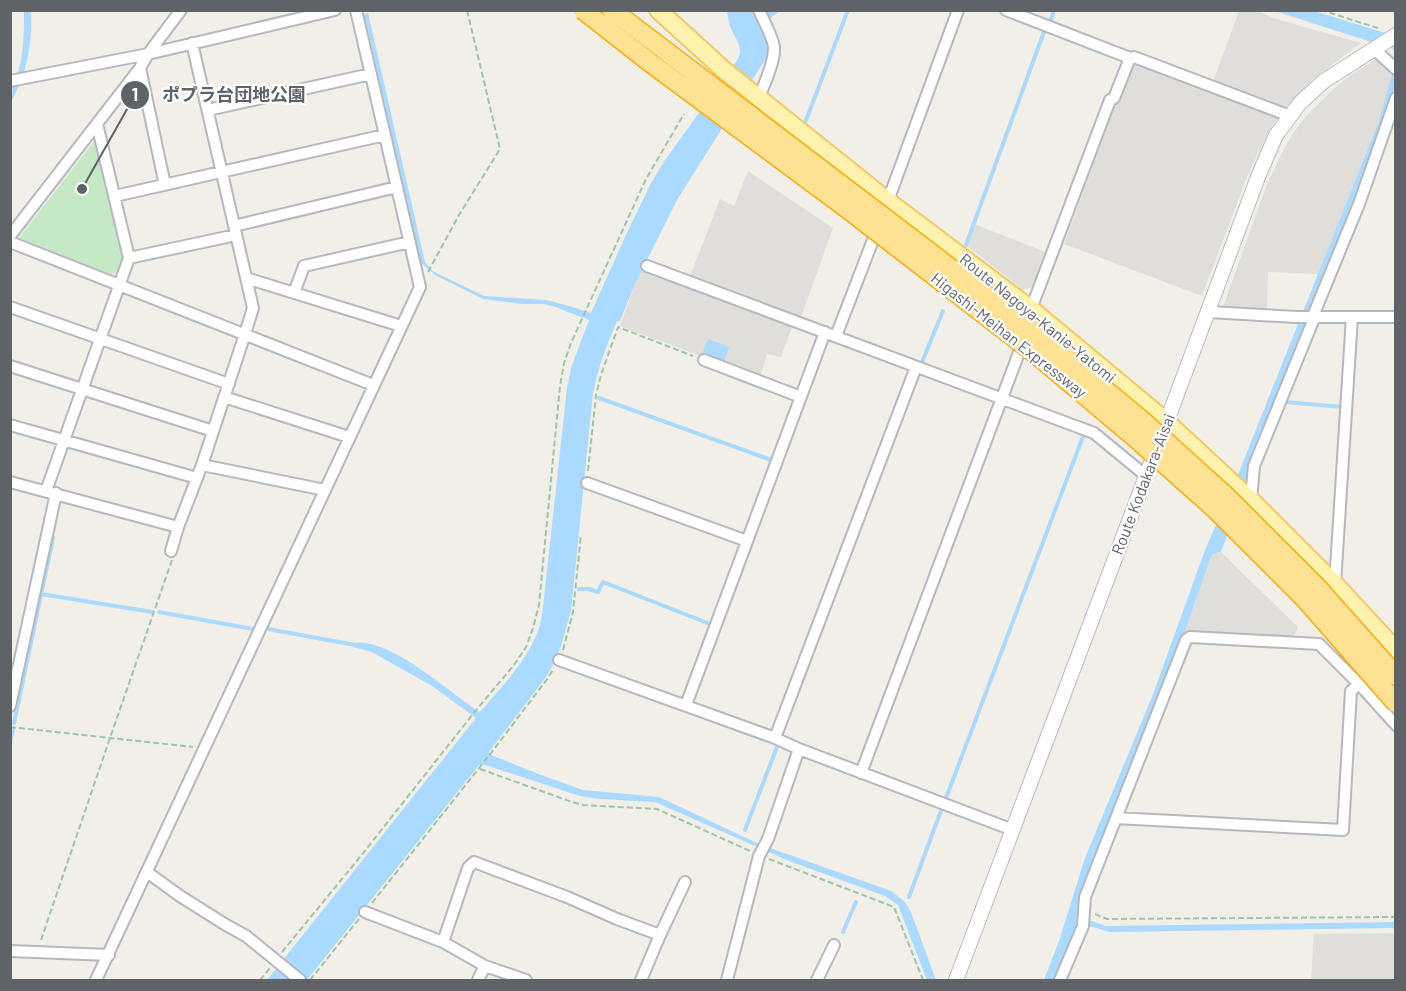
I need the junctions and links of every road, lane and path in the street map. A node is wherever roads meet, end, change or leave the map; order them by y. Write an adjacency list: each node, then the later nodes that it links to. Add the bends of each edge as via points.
1 (181, 10): 15 (street)
2 (335, 10): 13 (street)
3 (356, 10): 19 (street)
4 (467, 10): 39 (path, via 500,149)
5 (583, 10): 84 (highway, Higashi-Meihan Expressway, bridge, via 1038,356 1133,436 1215,509 1305,599)
6 (612, 10): 82 (highway, Higashi-Meihan Expressway, bridge, via 1049,343 1144,422 1234,503 1317,587)
7 (658, 10): 21 (main road, Route Nagoya-Kanie-Yatomi)
8 (759, 10): 21 (street, via 774,51)
9 (958, 10): 32 (street)
10 (1006, 10): 16 (street)
11 (1321, 10): 12 (path)
12 (1389, 32): 14 (main road, Route Kodakara-Aisai)
13 (192, 43): 15 (street); 23 (street)
14 (1376, 47): 17 (street); 25 (main road, Route Kodakara-Aisai, via 1324,81)
15 (148, 54): 18 (street); 20 (street)
16 (1130, 58): 25 (street); 44 (street, via 1110,100)
17 (1394, 67)
18 (140, 68): 26 (street); 29 (street)
19 (371, 74): 23 (street); 27 (street)
20 (11, 81)
21 (756, 95): 32 (main road, Route Nagoya-Kanie-Yatomi)
22 (1395, 98): 46 (street, via 1359,204)
23 (208, 110): 28 (street)
24 (684, 114): 109 (path, via 646,179 564,363 539,605 526,647)
25 (1290, 116): 45 (main road, Route Kodakara-Aisai, via 1276,135 1258,177)
26 (97, 124): 31 (street); 34 (street)
27 (385, 135): 28 (street); 30 (street)
28 (222, 172): 29 (street); 33 (street)
29 (165, 185): 31 (street)
30 (397, 187): 33 (street); 36 (street)
31 (115, 196): 37 (street)
32 (888, 201): 44 (main road, Route Nagoya-Kanie-Yatomi); 51 (street)
33 (235, 230): 37 (street); 40 (street)
34 (10, 236)
35 (10, 242): 41 (street)
36 (410, 242): 42 (street, via 304,266); 49 (street, via 420,287)
37 (129, 258): 41 (street)
38 (647, 266): 51 (street)
39 (428, 272)
40 (246, 278): 42 (street); 50 (street, via 253,308)
41 (119, 285): 50 (street); 52 (street)
42 (294, 293): 49 (street)
43 (10, 307): 52 (street)
44 (1031, 310): 61 (street); 62 (main road, Route Nagoya-Kanie-Yatomi)
45 (1209, 312): 46 (street); 62 (main road, Route Kodakara-Aisai)
46 (1314, 316): 47 (street); 74 (street, via 1254,466)
47 (1352, 317): 48 (street); 79 (street)
48 (1395, 317)
49 (401, 326): 57 (street)
50 (245, 334): 56 (street); 57 (street)
51 (831, 334): 55 (street); 59 (street)
52 (100, 339): 56 (street); 58 (street)
53 (704, 360): 59 (street); 71 (path, via 618,327 596,395)
54 (10, 366): 58 (street)
55 (916, 367): 61 (street); 90 (street)
56 (229, 384): 60 (street)
57 (373, 385): 65 (street)
58 (82, 389): 64 (street); 66 (street)
59 (801, 396): 77 (street)
60 (224, 397): 64 (street); 65 (street)
61 (1002, 398): 68 (street, via 1095,433); 94 (street)
62 (1167, 422): 68 (main road, Route Kodakara-Aisai); 74 (main road, Route Nagoya-Kanie-Yatomi)
63 (10, 425): 66 (street)
64 (213, 431): 67 (street)
65 (349, 437): 72 (street)
66 (64, 440): 69 (street); 73 (street)
67 (202, 465): 69 (street); 72 (street)
68 (1145, 475): 96 (main road, Route Kodakara-Aisai)
69 (197, 478): 75 (street)
70 (10, 482): 73 (street)
71 (586, 483): 77 (street)
72 (325, 490): 91 (street)
73 (51, 492): 75 (street); 86 (street)
74 (1250, 499): 79 (main road, Route Nagoya-Kanie-Yatomi)
75 (178, 527): 78 (street)
76 (581, 535): 81 (path, via 573,612)
77 (747, 542): 85 (street)
78 (171, 551): 89 (path, via 174,554)
79 (1335, 584): 80 (main road, Route Nagoya-Kanie-Yatomi)
80 (1395, 650)
81 (559, 660): 85 (street); 93 (path)
82 (1395, 676)
83 (1359, 684): 87 (street); 95 (street, via 1351,691 1343,830); 95 (street, via 1319,644 1190,637)
84 (1395, 704)
85 (686, 705): 90 (street)
86 (10, 706)
87 (1395, 725)
88 (10, 727): 89 (path)
89 (110, 738): 91 (path); 107 (path)
90 (775, 738): 92 (street)
91 (204, 748): 98 (street)
92 (799, 749): 94 (street); 97 (street)
93 (480, 767): 97 (path, via 583,805 657,809); 101 (path)
94 (861, 773): 96 (street)
95 (1116, 818): 100 (street, via 1085,897)
96 (1013, 830): 121 (main road, Route Kodakara-Aisai)
97 (762, 851): 118 (street); 120 (path, via 894,907)
98 (147, 872): 108 (street); 109 (street, via 246,936)
99 (685, 882): 103 (street)
100 (1084, 909): 102 (path, via 1107,919); 122 (street, via 1083,926)
101 (365, 912): 104 (street); 114 (path)
102 (1395, 917)
103 (660, 935): 104 (street, via 474,862 468,868); 117 (street)
104 (443, 942): 110 (street)
105 (834, 945): 119 (street)
106 (10, 951): 107 (street)
107 (37, 952): 108 (street)
108 (109, 955): 111 (street)
109 (275, 961): 112 (path); 113 (street)
110 (485, 966): 115 (street); 116 (street)
111 (96, 981)
112 (261, 981)
113 (300, 981)
114 (310, 981)
115 (478, 981)
116 (526, 981)
117 (641, 981)
118 (727, 981)
119 (817, 981)
120 (923, 981)
121 (956, 981)
122 (1060, 981)

